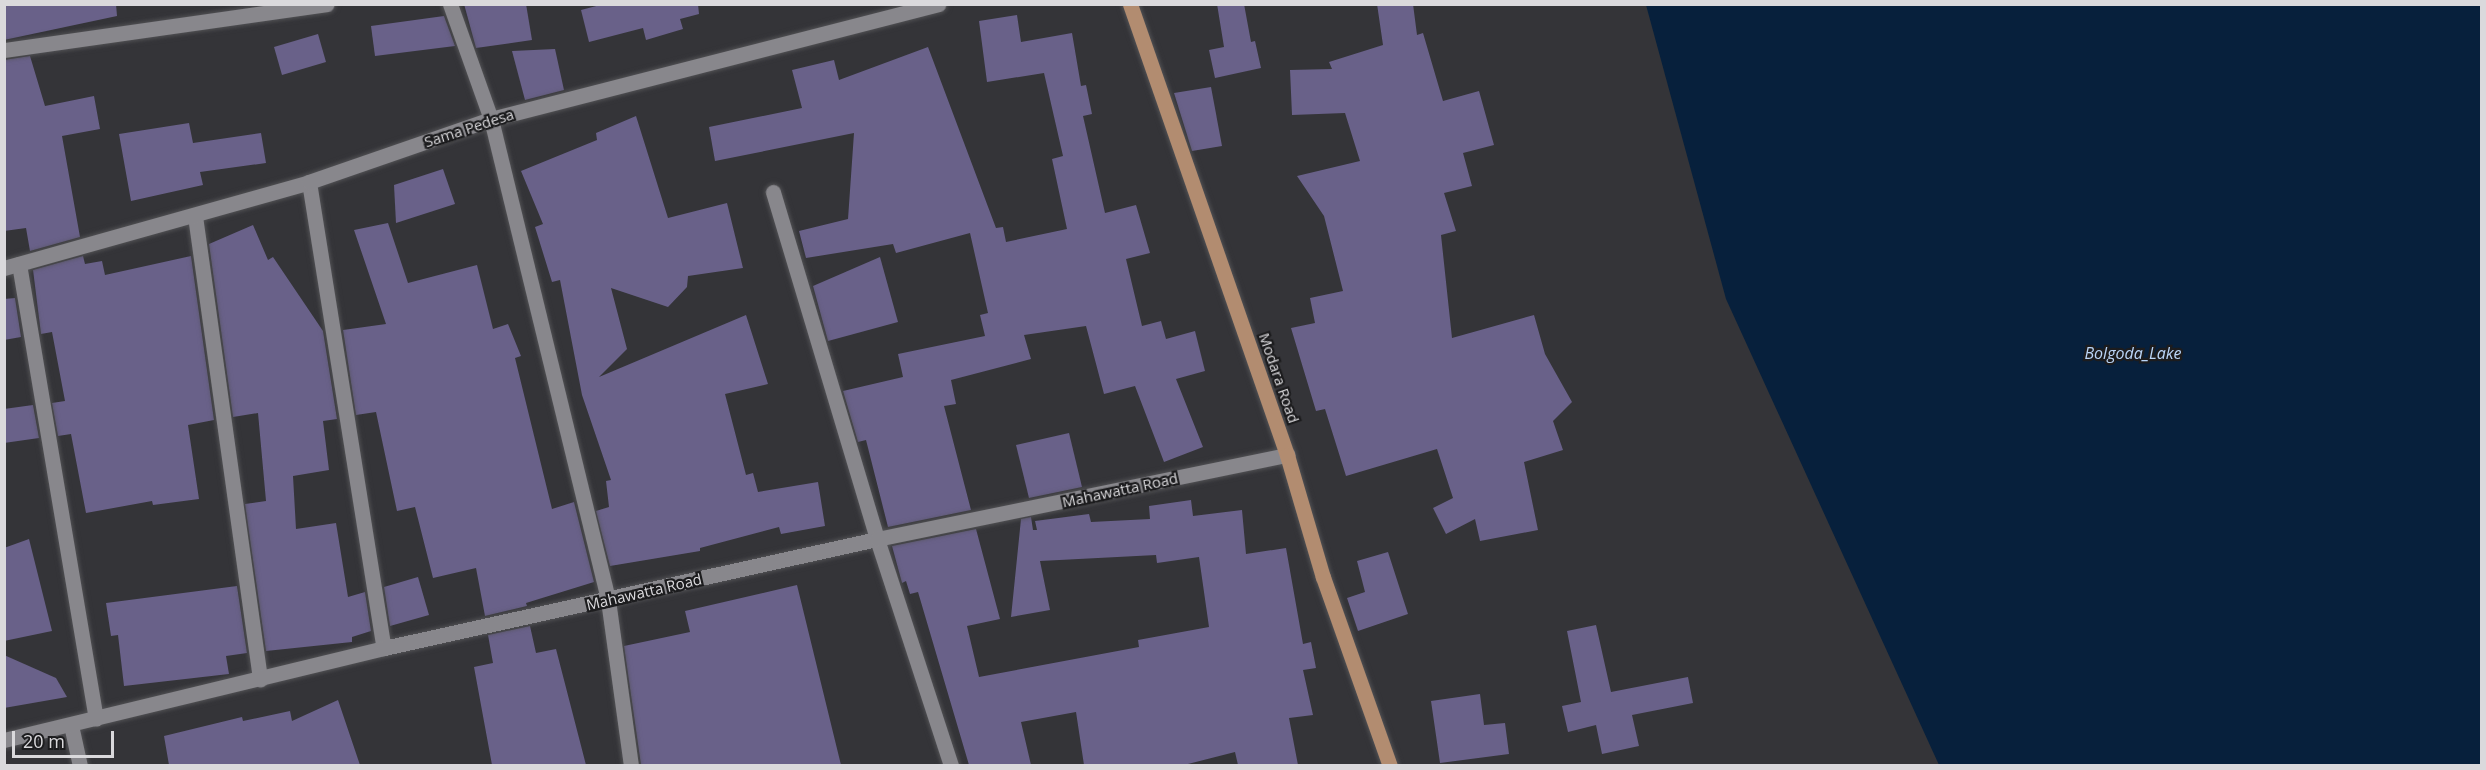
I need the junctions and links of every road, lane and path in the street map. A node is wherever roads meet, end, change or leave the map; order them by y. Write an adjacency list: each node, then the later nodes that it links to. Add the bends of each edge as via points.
1 (327, 4): 5 (street)
2 (450, 4): 6 (street)
3 (938, 4): 6 (street, Sama Pedesa)
4 (1130, 4): 11 (main road, Modara Road)
5 (4, 50)
6 (491, 119): 7 (street, Sama Pedesa); 13 (street)
7 (309, 182): 9 (street, Sama Pedesa); 14 (street)
8 (773, 192): 12 (street)
9 (195, 216): 10 (street, Sama Pedesa); 15 (street)
10 (12, 266): 16 (street)
11 (1287, 455): 12 (street, Mahawatta Road); 22 (main road, Modara Road, via 1323,577)
12 (877, 539): 13 (street, Mahawatta Road); 21 (street)
13 (608, 600): 14 (street, Mahawatta Road); 20 (street)
14 (384, 648): 15 (street, Mahawatta Road)
15 (260, 679): 16 (street, Mahawatta Road)
16 (96, 719): 17 (street, Mahawatta Road)
17 (71, 725): 18 (street, Mahawatta Road); 19 (street)
18 (4, 740)
19 (80, 765)
20 (631, 765)
21 (951, 765)
22 (1390, 765)

